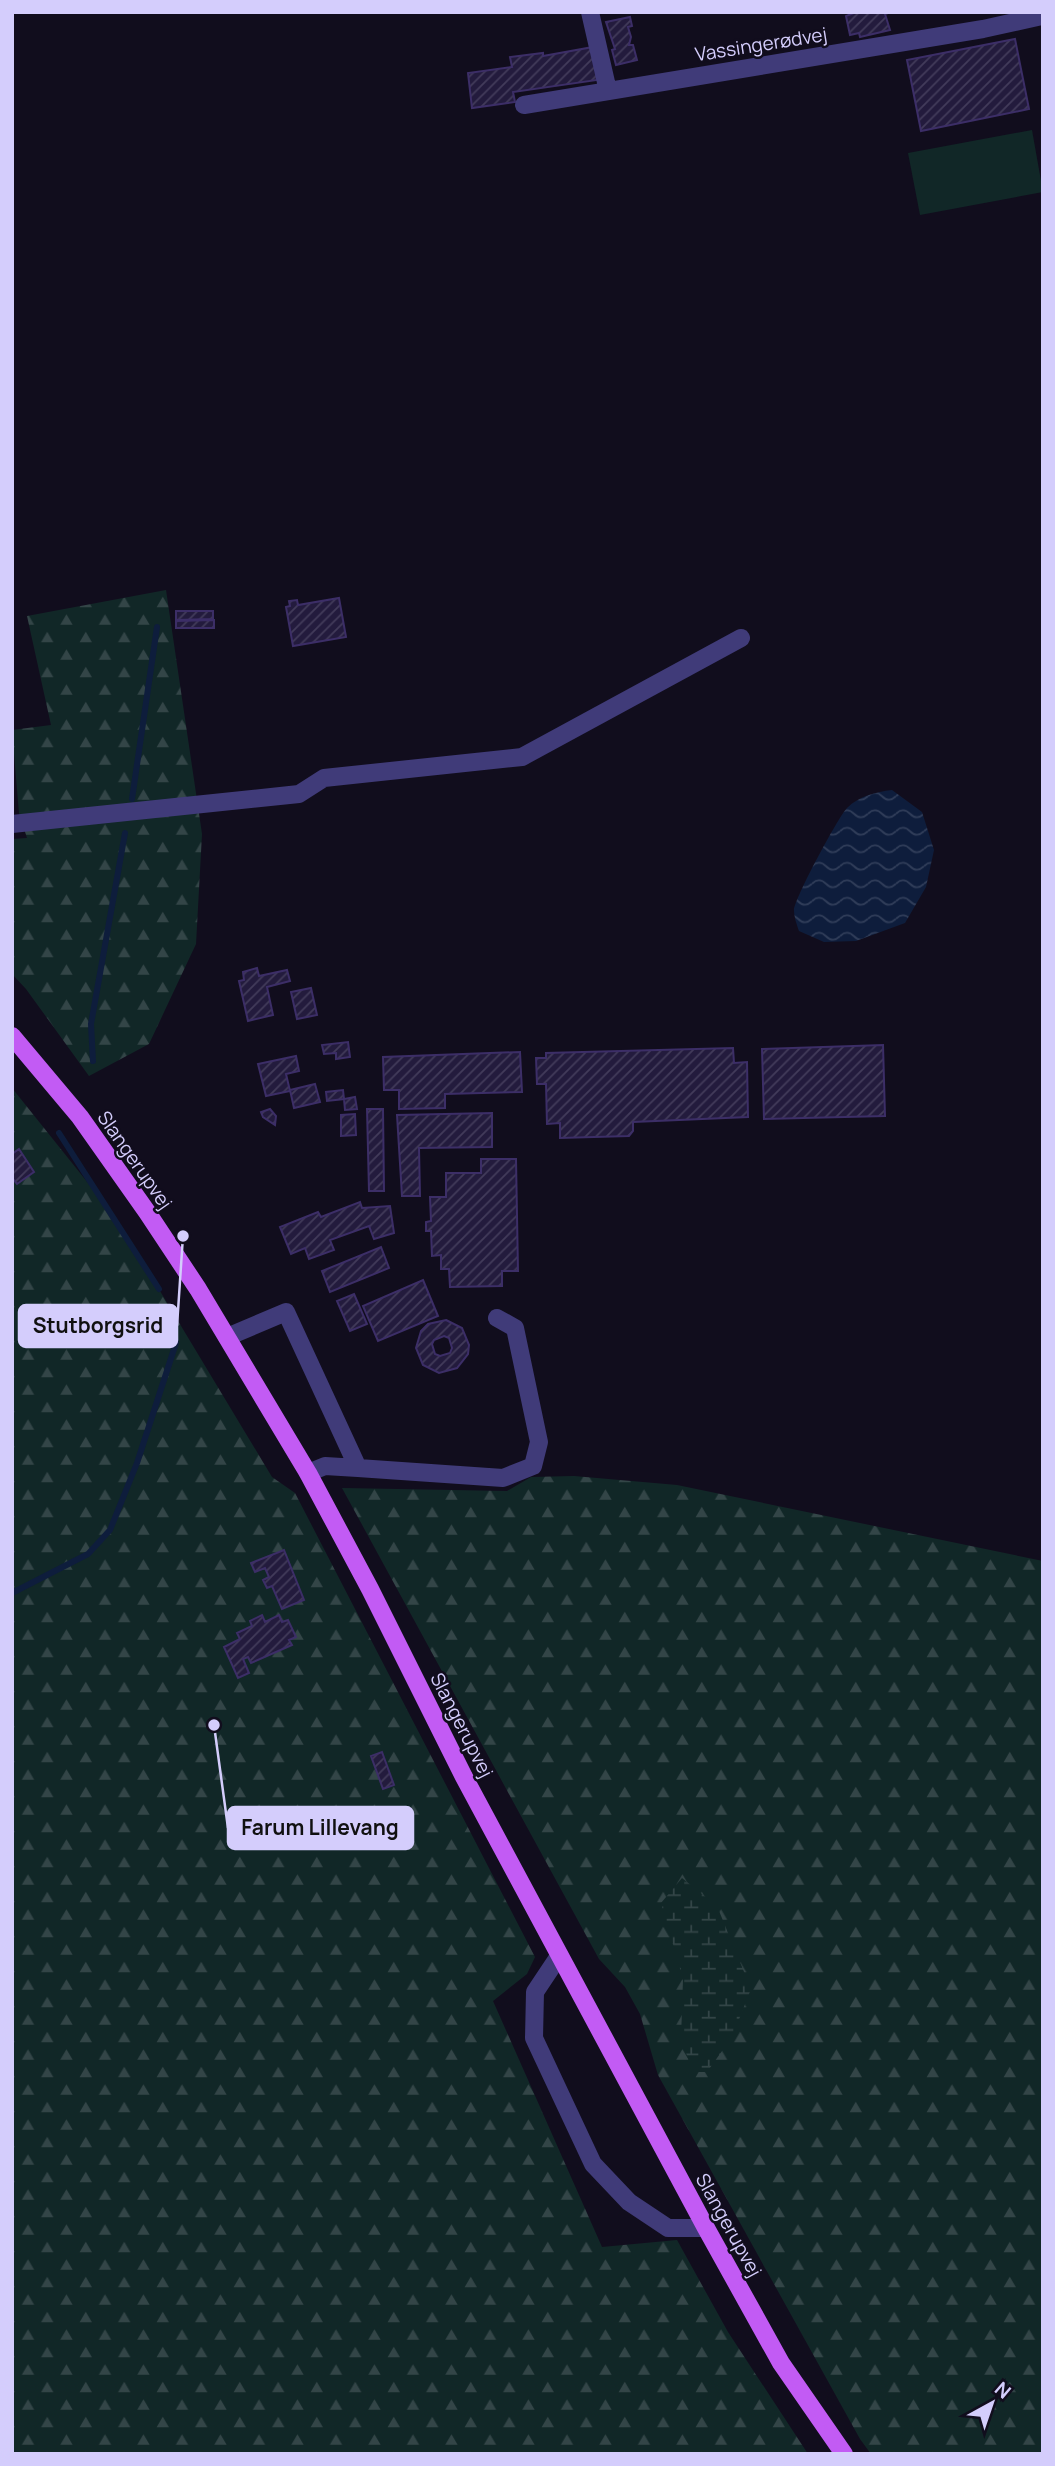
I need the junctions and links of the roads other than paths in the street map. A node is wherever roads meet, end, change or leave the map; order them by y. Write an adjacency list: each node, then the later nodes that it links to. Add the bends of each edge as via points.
1 (590, 12): 3 (lane)
2 (1042, 12): 3 (lane, Vassingerødvej, via 1042,16 972,31)
3 (608, 91): 4 (lane, Vassingerødvej)
4 (524, 105)
5 (741, 638): 6 (lane, via 522,757 324,778 299,794)
6 (12, 824)
7 (12, 1035): 9 (main road, Slangerupvej, via 88,1128)
8 (497, 1318): 10 (lane, via 515,1328 538,1442 533,1466 503,1478)
9 (227, 1337): 10 (lane, via 285,1312); 11 (main road, Slangerupvej)
10 (358, 1468): 11 (lane, via 325,1466)
11 (308, 1473): 12 (main road, Slangerupvej)
12 (559, 1956): 13 (main road, Slangerupvej); 13 (lane, via 535,1992 534,2038 593,2164 629,2202 667,2228)
13 (706, 2228): 14 (main road, Slangerupvej, via 782,2363)
14 (844, 2454)

